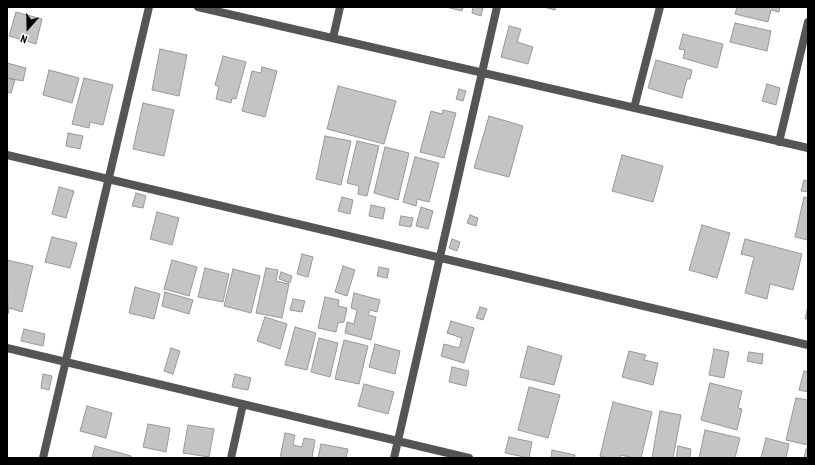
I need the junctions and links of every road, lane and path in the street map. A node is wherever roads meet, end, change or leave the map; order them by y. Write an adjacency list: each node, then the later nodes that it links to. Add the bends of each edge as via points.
1 (149, 7): 13 (street)
2 (198, 7): 7 (street)
3 (340, 7): 7 (street)
4 (497, 7): 8 (street)
5 (660, 7): 9 (street)
6 (808, 22): 10 (street)
7 (333, 38): 8 (street)
8 (482, 73): 9 (street); 14 (street)
9 (634, 108): 10 (street)
10 (779, 142): 11 (street)
11 (808, 148)
12 (7, 155): 13 (street)
13 (109, 179): 14 (street); 17 (street)
14 (440, 258): 15 (street); 19 (street)
15 (808, 345)
16 (7, 348): 17 (street)
17 (66, 362): 18 (street); 20 (street)
18 (243, 404): 19 (street); 21 (street)
19 (398, 441): 22 (street); 23 (street)
20 (43, 458)
21 (231, 458)
22 (394, 458)
23 (469, 458)

